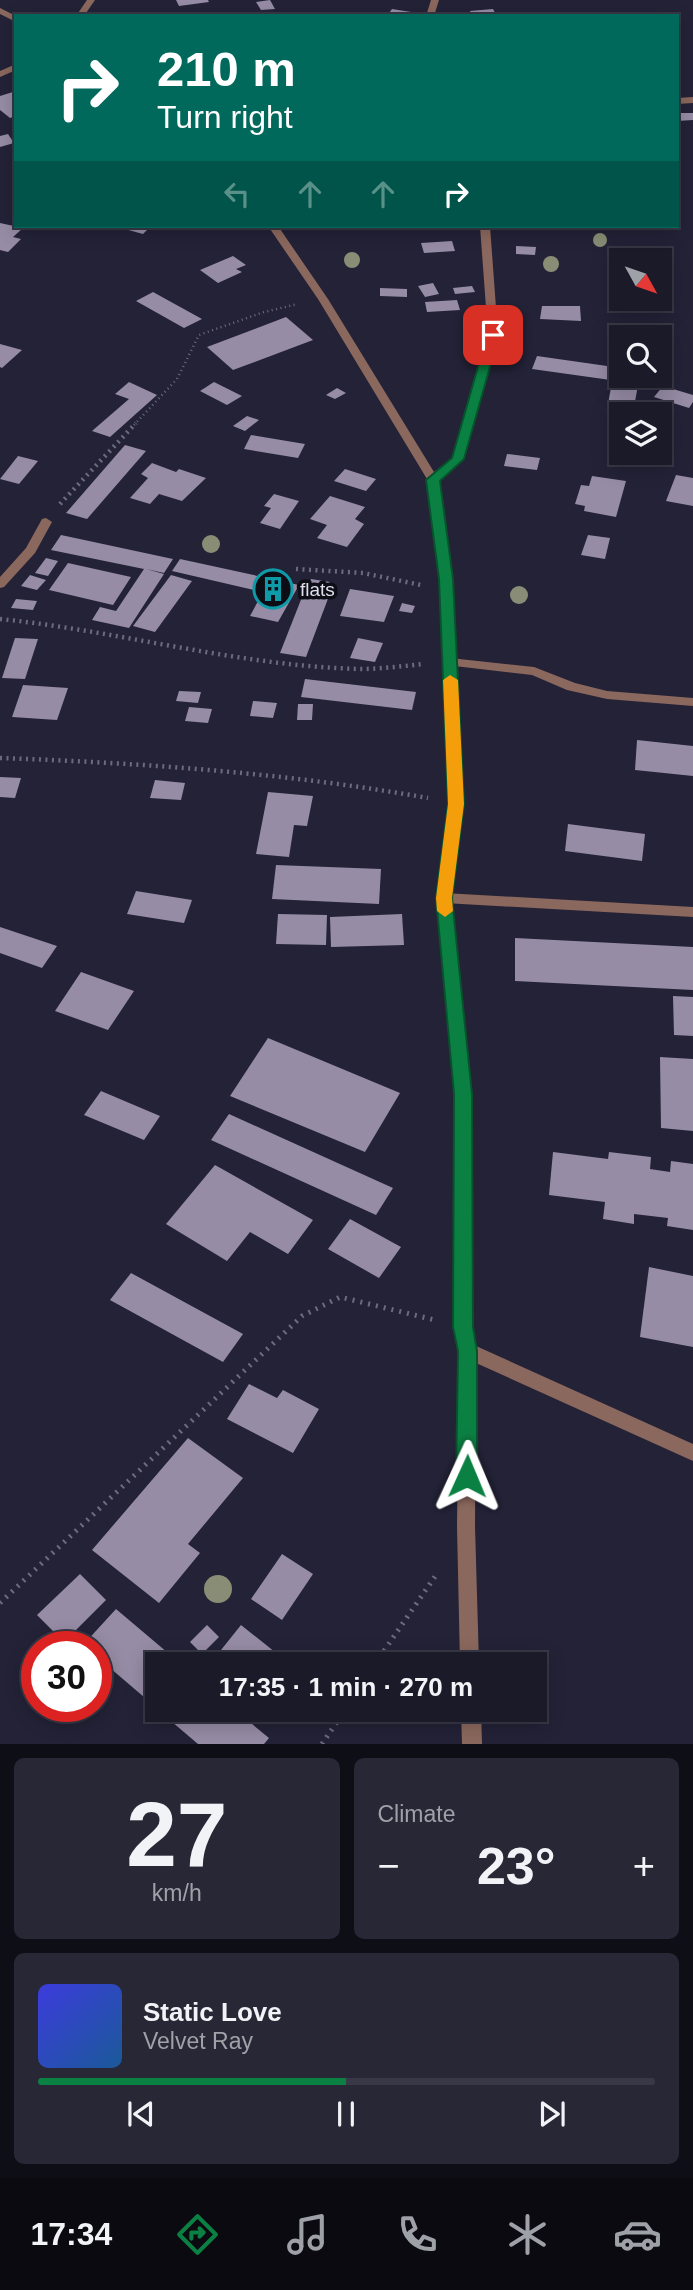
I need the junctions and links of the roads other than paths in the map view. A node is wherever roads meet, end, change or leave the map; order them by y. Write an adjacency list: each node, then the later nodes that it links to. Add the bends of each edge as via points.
1 (274, 228): 3 (street)
2 (485, 228): 3 (street, via 493,335 458,459)
3 (433, 480): 6 (street)
4 (46, 523): 5 (street, via 31,550)
5 (0, 584)
6 (450, 662): 7 (street, via 534,671 607,695); 8 (street, via 456,804)
7 (693, 702)
8 (444, 898): 9 (street); 10 (street, via 463,1094 463,1327)
9 (693, 912)
10 (468, 1351): 11 (street); 12 (street)
11 (693, 1453)
12 (470, 1652)
13 (471, 1722): 14 (street)
14 (472, 1744)

